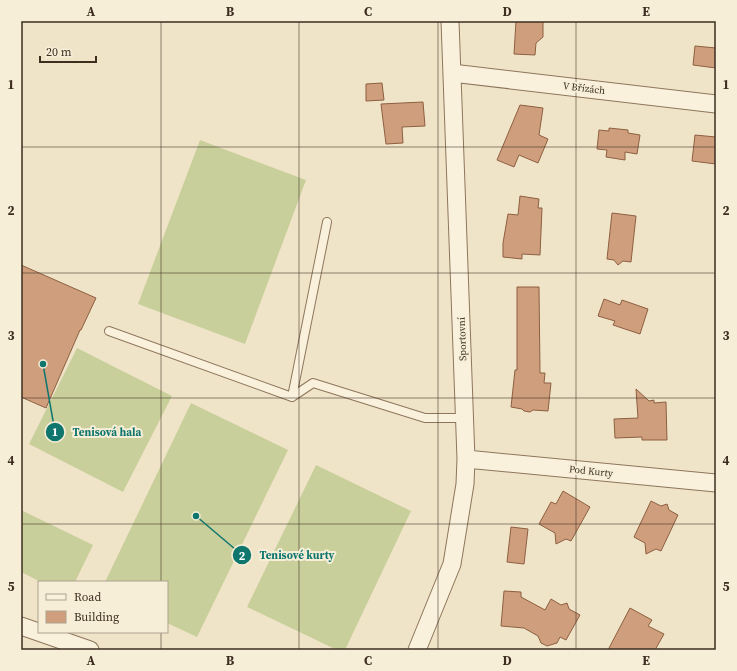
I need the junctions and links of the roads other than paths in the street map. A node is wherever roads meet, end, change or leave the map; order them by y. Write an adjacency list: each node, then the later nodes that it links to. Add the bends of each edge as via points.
1 (450, 21): 2 (street, Sportovní)
2 (452, 73): 3 (street, V Břízách); 7 (street, Sportovní)
3 (716, 104)
4 (327, 222): 6 (lane)
5 (109, 331): 6 (lane)
6 (292, 397): 7 (lane, via 313,383 425,418)
7 (464, 418): 8 (street, Sportovní)
8 (466, 459): 9 (street, Pod Kurty); 14 (street, Sportovní, via 465,484 452,564)
9 (716, 483)
10 (21, 626): 11 (street)
11 (38, 632)
12 (41, 633): 13 (street)
13 (90, 650)
14 (417, 650)

